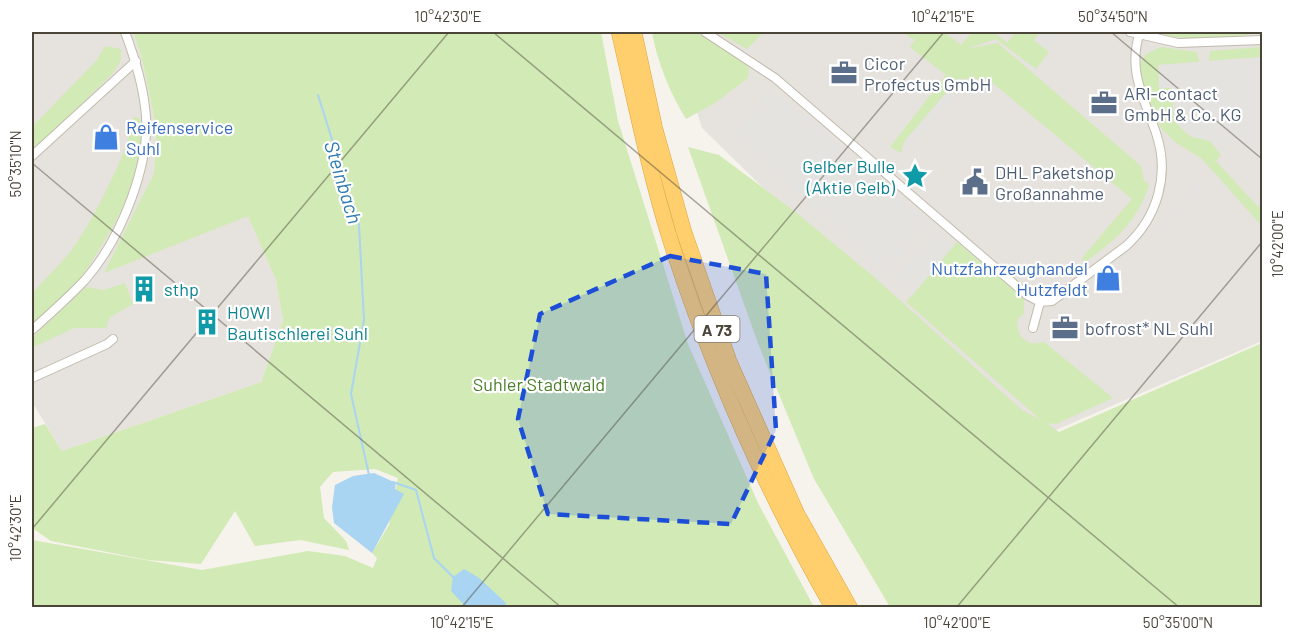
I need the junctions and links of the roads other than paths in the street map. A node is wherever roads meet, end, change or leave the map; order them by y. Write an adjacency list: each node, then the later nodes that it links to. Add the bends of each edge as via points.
1 (125, 32): 7 (street)
2 (619, 32): 14 (highway, A 73, via 670,238 717,372 787,528)
3 (634, 32): 15 (highway, A 73, via 655,129 684,232 729,361 797,514)
4 (705, 32): 9 (street, via 769,73 964,243)
5 (1137, 33): 6 (street, via 1178,43); 9 (street, via 1137,81 1161,156 1160,190 1155,206 1137,236 1126,246 1052,301)
6 (1263, 40)
7 (135, 61): 8 (street); 11 (street, via 146,107 146,136 136,190 87,278)
8 (32, 156)
9 (1040, 302): 10 (street)
10 (1033, 328)
11 (32, 330)
12 (113, 339): 13 (street)
13 (32, 378)
14 (833, 608)
15 (850, 608)

